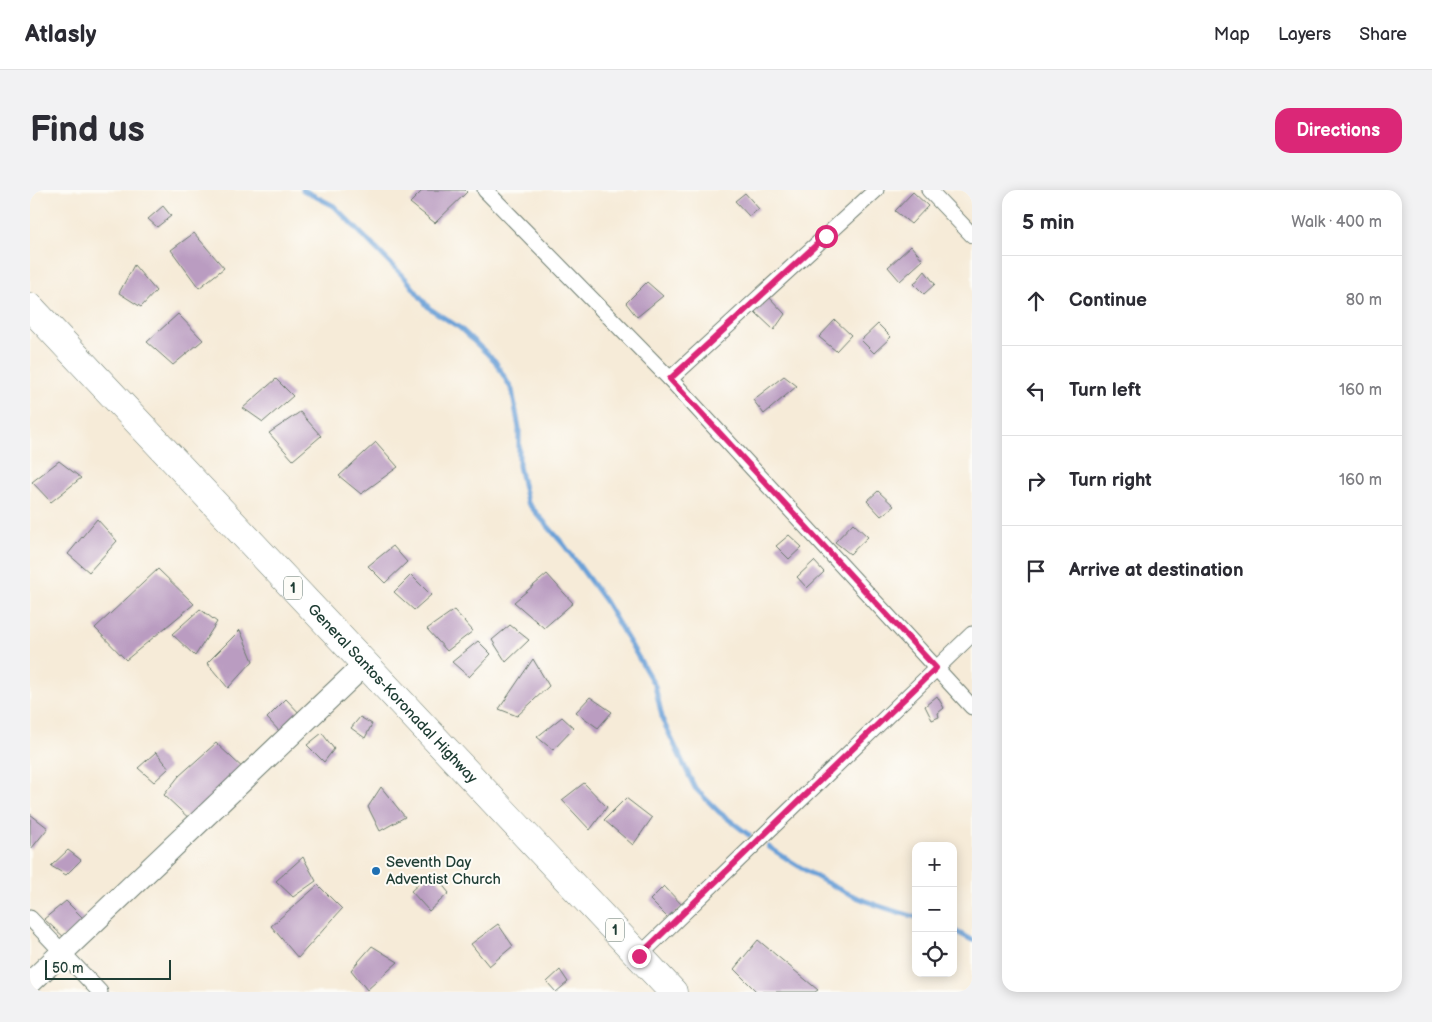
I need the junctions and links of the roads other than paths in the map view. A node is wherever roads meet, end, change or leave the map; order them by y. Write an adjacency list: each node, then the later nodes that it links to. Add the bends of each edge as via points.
1 (485, 190): 6 (street)
2 (876, 190): 6 (street)
3 (929, 190): 4 (street)
4 (972, 235)
5 (30, 307): 8 (highway, General Santos-Koronadal Highway / 1)
6 (670, 379): 9 (street)
7 (972, 634): 9 (street)
8 (365, 664): 12 (street); 13 (highway, General Santos-Koronadal Highway / 1)
9 (936, 668): 10 (street); 13 (street)
10 (972, 707)
11 (30, 918): 12 (street)
12 (62, 952): 14 (street); 15 (street)
13 (639, 956): 16 (highway, General Santos-Koronadal Highway / 1)
14 (30, 983)
15 (100, 992)
16 (673, 992)

